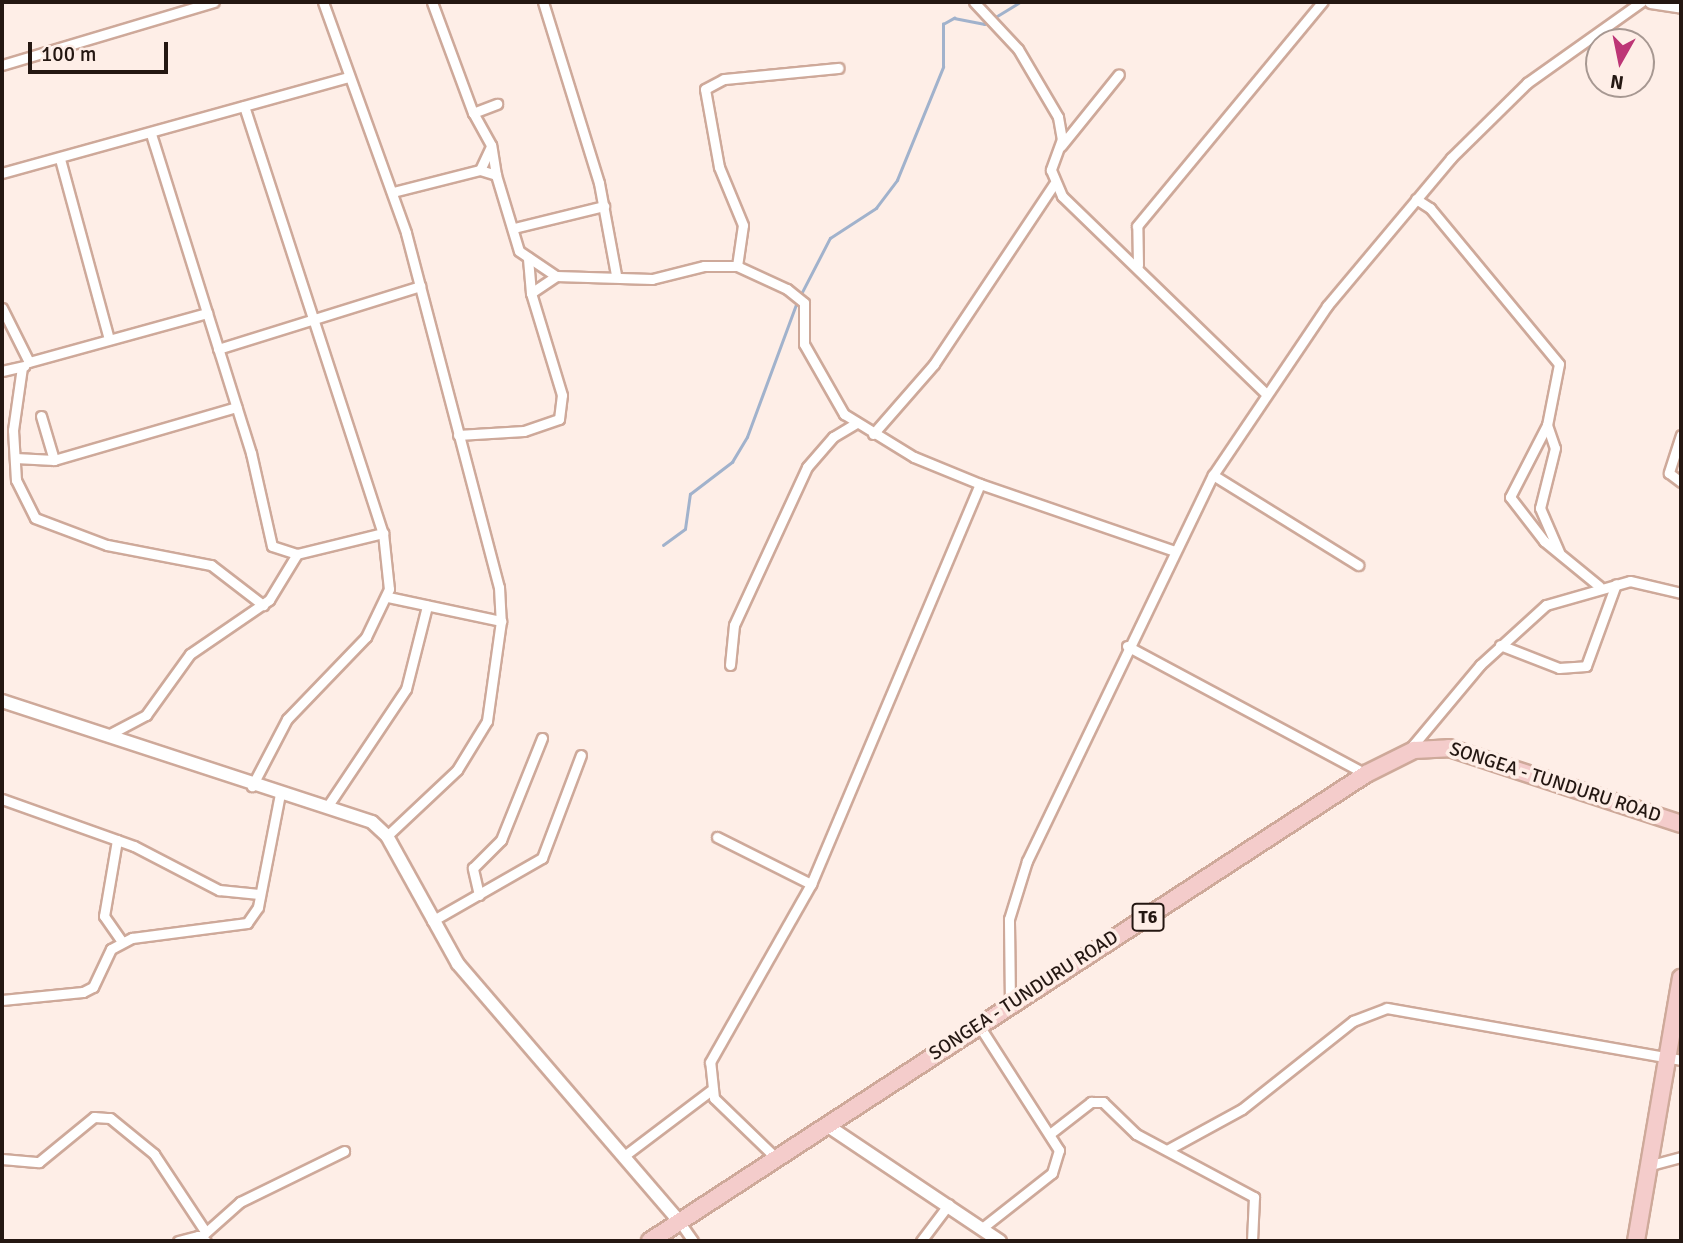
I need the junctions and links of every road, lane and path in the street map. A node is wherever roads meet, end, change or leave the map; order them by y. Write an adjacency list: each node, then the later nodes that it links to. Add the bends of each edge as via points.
1 (214, 2): 10 (street)
2 (324, 2): 13 (street)
3 (432, 2): 16 (street)
4 (543, 2): 27 (street)
5 (974, 2): 19 (street, via 1004,33 1059,117)
6 (1322, 2): 31 (street, via 1138,226)
7 (1641, 2): 26 (street, via 1527,83)
8 (1651, 2): 9 (street)
9 (1681, 7)
10 (2, 65)
11 (838, 68): 30 (street, via 724,79 705,89 719,167 744,232)
12 (1119, 74): 19 (street)
13 (349, 77): 15 (street); 25 (street)
14 (498, 104): 16 (street)
15 (244, 106): 17 (street); 38 (street)
16 (472, 113): 18 (street)
17 (151, 134): 20 (street); 37 (street)
18 (491, 145): 21 (street); 23 (street)
19 (1060, 147): 24 (street, via 1052,161)
20 (60, 159): 22 (street); 39 (street)
21 (480, 170): 23 (street); 25 (street)
22 (2, 173)
23 (496, 175): 28 (street)
24 (1054, 184): 31 (street); 48 (street, via 934,364)
25 (393, 192): 34 (street)
26 (1416, 200): 43 (street); 47 (street, via 1430,208 1559,364)
27 (604, 206): 28 (street); 32 (street)
28 (514, 228): 29 (street, via 519,251)
29 (527, 257): 33 (street); 35 (street)
30 (737, 266): 32 (street, via 704,266 652,279); 46 (street, via 799,298 804,344 835,402)
31 (1139, 266): 43 (street, via 1191,327)
32 (616, 275): 33 (street)
33 (556, 276): 35 (street)
34 (419, 286): 38 (street); 49 (street)
35 (531, 293): 49 (street, via 558,377 559,419 524,431)
36 (2, 308): 41 (street)
37 (207, 313): 39 (street); 40 (street)
38 (314, 319): 40 (street); 56 (street)
39 (108, 336): 41 (street)
40 (218, 349): 44 (street)
41 (26, 365): 42 (street); 51 (street)
42 (2, 371)
43 (1265, 393): 53 (street)
44 (236, 407): 52 (street); 58 (street, via 268,537 280,553)
45 (41, 416): 52 (street)
46 (856, 423): 48 (street); 70 (street, via 832,437 807,467 734,625)
47 (1547, 425): 59 (street, via 1555,448 1540,508); 59 (street, via 1510,497)
48 (873, 434): 55 (street)
49 (458, 435): 67 (street, via 499,587)
50 (1681, 435): 54 (street, via 1669,473)
51 (15, 458): 52 (street); 65 (street, via 19,495 35,519 107,545 211,565)
52 (54, 460)
53 (1213, 475): 57 (street); 60 (street)
54 (1681, 482)
55 (980, 484): 57 (street); 85 (street)
56 (383, 533): 58 (street); 64 (street)
57 (1175, 551): 69 (street)
58 (297, 554): 65 (street)
59 (1560, 554): 62 (street)
60 (1358, 565)
61 (1616, 584): 62 (street); 63 (street, via 1647,583); 68 (street, via 1586,666 1566,670)
62 (1599, 586): 68 (street, via 1546,605)
63 (1681, 593)
64 (388, 597): 66 (street); 77 (street, via 366,637 287,719)
65 (263, 605): 72 (street, via 190,654 146,715)
66 (427, 606): 67 (street); 80 (street, via 406,689)
67 (502, 621): 82 (street, via 486,721 457,770)
68 (1500, 645): 74 (street)
69 (1127, 646): 76 (street); 92 (street, via 1016,893 1007,947)
70 (730, 665)
71 (2, 701): 72 (street)
72 (110, 734): 77 (street)
73 (542, 738): 87 (street, via 501,840 473,868)
74 (1406, 754): 76 (highway, SONGEA - TUNDURU ROAD / T6); 81 (highway, SONGEA - TUNDURU ROAD / T6, via 1426,746 1449,748)
75 (581, 755): 87 (street, via 542,858)
76 (1366, 774): 92 (highway, SONGEA - TUNDURU ROAD / T6)
77 (252, 786): 78 (street)
78 (280, 794): 80 (street); 86 (street)
79 (2, 799): 84 (street)
80 (327, 807): 82 (street, via 372,822)
81 (1681, 824)
82 (387, 836): 88 (street)
83 (717, 837): 85 (street)
84 (117, 840): 86 (street, via 219,890); 89 (street, via 104,916)
85 (811, 884): 95 (street, via 716,1051)
86 (259, 894): 89 (street, via 254,915 236,927)
87 (479, 895): 88 (street)
88 (432, 921): 100 (street, via 485,998)
89 (122, 942): 91 (street, via 83,992)
90 (1681, 978): 94 (highway)
91 (2, 1000)
92 (1010, 1004): 93 (highway, SONGEA - TUNDURU ROAD / T6)
93 (978, 1024): 96 (highway, SONGEA - TUNDURU ROAD / T6); 97 (street)
94 (1676, 1059): 98 (street, via 1387,1008 1353,1021 1242,1109); 104 (highway)
95 (710, 1091): 100 (street); 102 (street)
96 (828, 1126): 102 (highway, SONGEA - TUNDURU ROAD / T6); 105 (street)
97 (1052, 1133): 98 (street, via 1091,1102 1103,1102 1136,1134); 107 (street, via 1056,1166)
98 (1167, 1150): 114 (street, via 1254,1197)
99 (344, 1151): 108 (street, via 240,1202)
100 (624, 1156): 106 (street)
101 (1681, 1157): 104 (street)
102 (776, 1158): 106 (highway, SONGEA - TUNDURU ROAD / T6)
103 (2, 1159): 108 (street, via 34,1164 94,1117 110,1118 154,1154)
104 (1651, 1165): 115 (highway)
105 (950, 1203): 107 (street); 112 (street)
106 (679, 1222): 110 (highway, SONGEA - TUNDURU ROAD / T6); 111 (street)
107 (982, 1228): 113 (street)
108 (204, 1236): 109 (street)
109 (178, 1241)
110 (650, 1241)
111 (693, 1241)
112 (921, 1241)
113 (1000, 1241)
114 (1252, 1241)
115 (1636, 1241)

